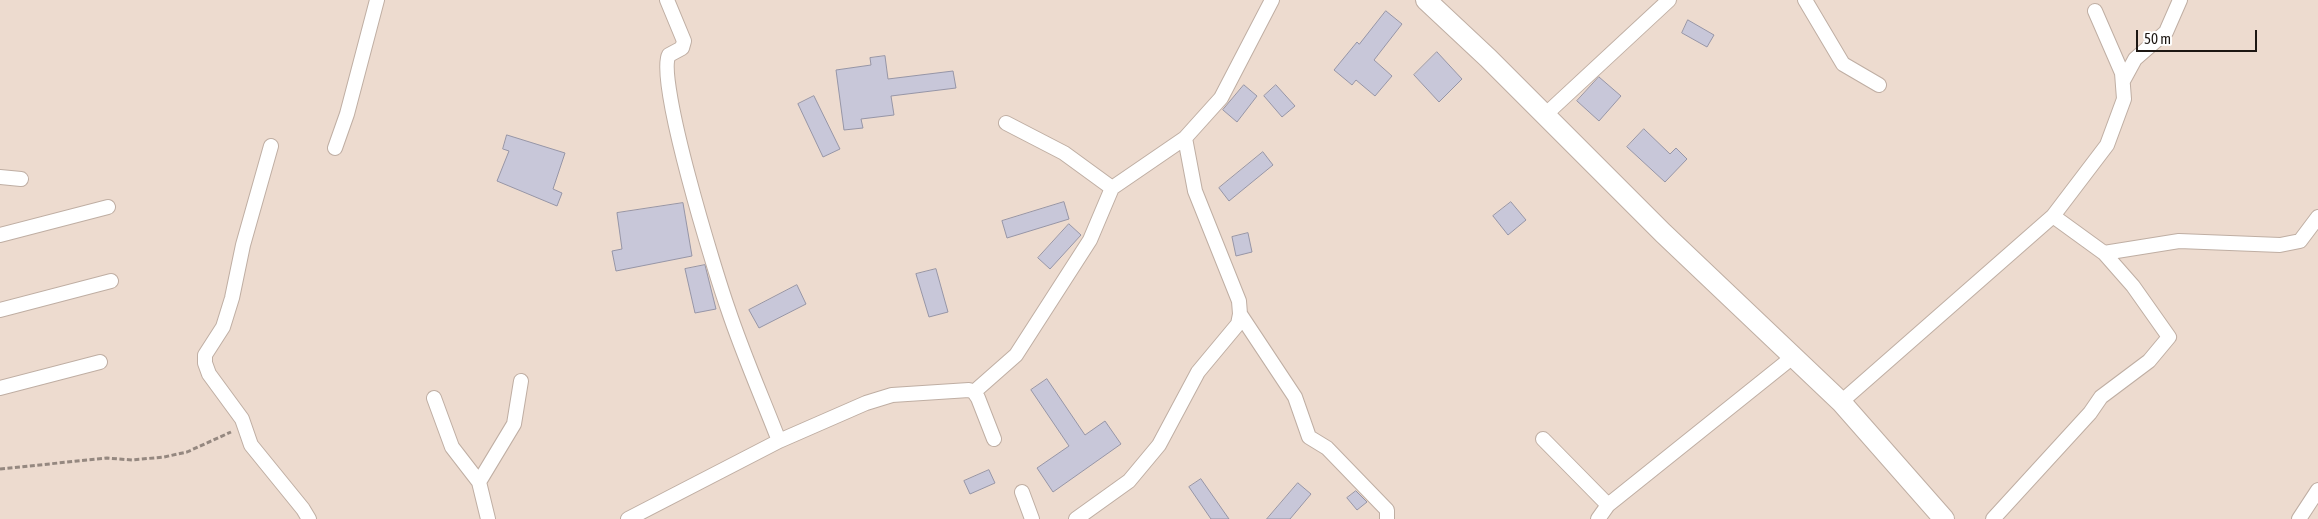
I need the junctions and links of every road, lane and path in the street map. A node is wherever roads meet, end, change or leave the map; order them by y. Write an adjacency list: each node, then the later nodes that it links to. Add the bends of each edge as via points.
1 (377, 0): 15 (street)
2 (666, 0): 37 (street, via 684,41 682,48 669,55 666,64 689,179 728,309)
3 (1272, 0): 13 (street, via 1221,98)
4 (1426, 0): 11 (street)
5 (1669, 0): 11 (street)
6 (1805, 0): 10 (street, via 1844,64)
7 (2180, 0): 9 (street, via 2166,32 2135,59)
8 (2095, 11): 9 (street)
9 (2123, 81): 20 (street, via 2124,99 2107,145)
10 (1879, 85)
11 (1545, 115): 27 (street, via 1663,233)
12 (1006, 123): 18 (street, via 1064,153)
13 (1185, 138): 18 (street); 26 (street, via 1196,190 1239,300)
14 (271, 146): 34 (street, via 223,327 205,355 209,374 233,405)
15 (335, 148)
16 (0, 178): 17 (street)
17 (21, 179)
18 (1112, 188): 31 (street, via 1090,240 1016,356)
19 (108, 207): 22 (street)
20 (2052, 216): 23 (street); 33 (street)
21 (2318, 217): 23 (street, via 2300,241 2280,245 2179,241)
22 (0, 235)
23 (2104, 253): 51 (street, via 2133,286 2169,337 2148,361 2101,397)
24 (111, 281): 25 (street)
25 (0, 310)
26 (1240, 314): 47 (street, via 1238,324 1198,372 1159,446 1129,481); 48 (street, via 1295,397 1309,437 1327,448 1387,510)
27 (1794, 356): 33 (street); 42 (street)
28 (100, 362): 30 (street)
29 (521, 381): 39 (street, via 514,424)
30 (0, 388)
31 (974, 392): 35 (street); 37 (street, via 892,395)
32 (434, 398): 39 (street, via 452,447)
33 (1841, 402): 50 (street)
34 (244, 426): 38 (path, via 187,452 164,457 107,458); 43 (street, via 255,451)
35 (994, 439)
36 (1543, 439): 42 (street)
37 (779, 441): 45 (street)
38 (0, 469)
39 (479, 482): 44 (street)
40 (2318, 490): 52 (street)
41 (1022, 492): 46 (street)
42 (1608, 505): 49 (street)
43 (309, 519)
44 (488, 519)
45 (628, 519)
46 (1032, 519)
47 (1076, 519)
48 (1387, 519)
49 (1598, 519)
50 (1944, 519)
51 (1993, 519)
52 (2299, 519)

